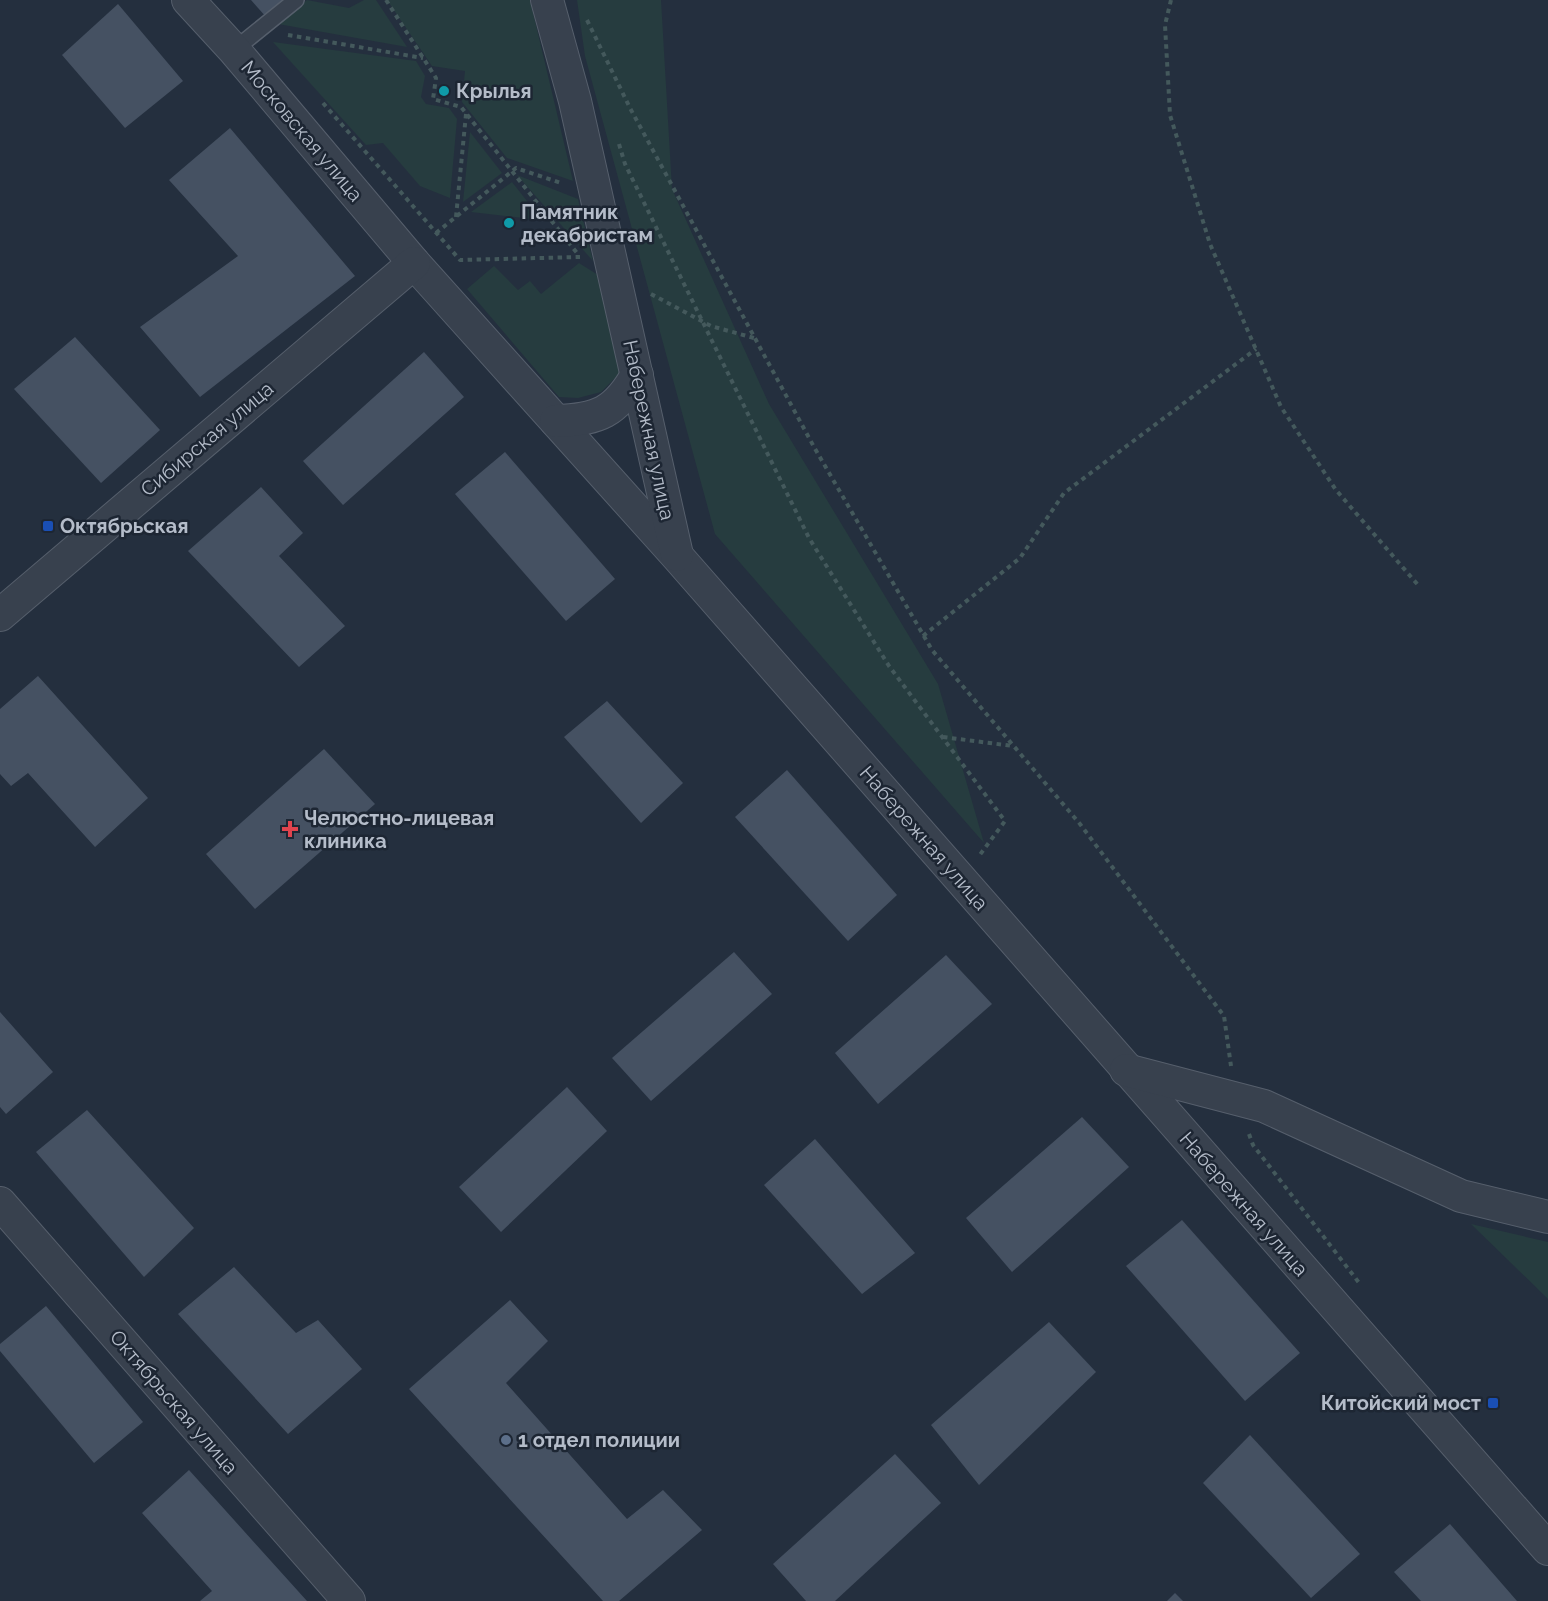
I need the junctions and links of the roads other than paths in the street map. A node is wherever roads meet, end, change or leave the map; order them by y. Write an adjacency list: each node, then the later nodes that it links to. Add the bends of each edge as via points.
1 (188, 0): 4 (street, Московская улица)
2 (296, 0): 4 (lane)
3 (547, 0): 6 (street, Набережная улица, via 575,101)
4 (234, 50): 5 (street, Московская улица)
5 (414, 263): 7 (street, Московская улица); 9 (street, Сибирская улица)
6 (638, 375): 7 (street, via 626,395 610,409); 8 (street, Набережная улица)
7 (556, 421): 8 (street, Московская улица)
8 (677, 556): 10 (street, Набережная улица)
9 (0, 615)
10 (1126, 1070): 12 (street, via 1264,1106 1461,1196); 13 (street, Набережная улица)
11 (0, 1203): 14 (street, Октябрьская улица)
12 (1548, 1217)
13 (1548, 1550)
14 (348, 1601)

